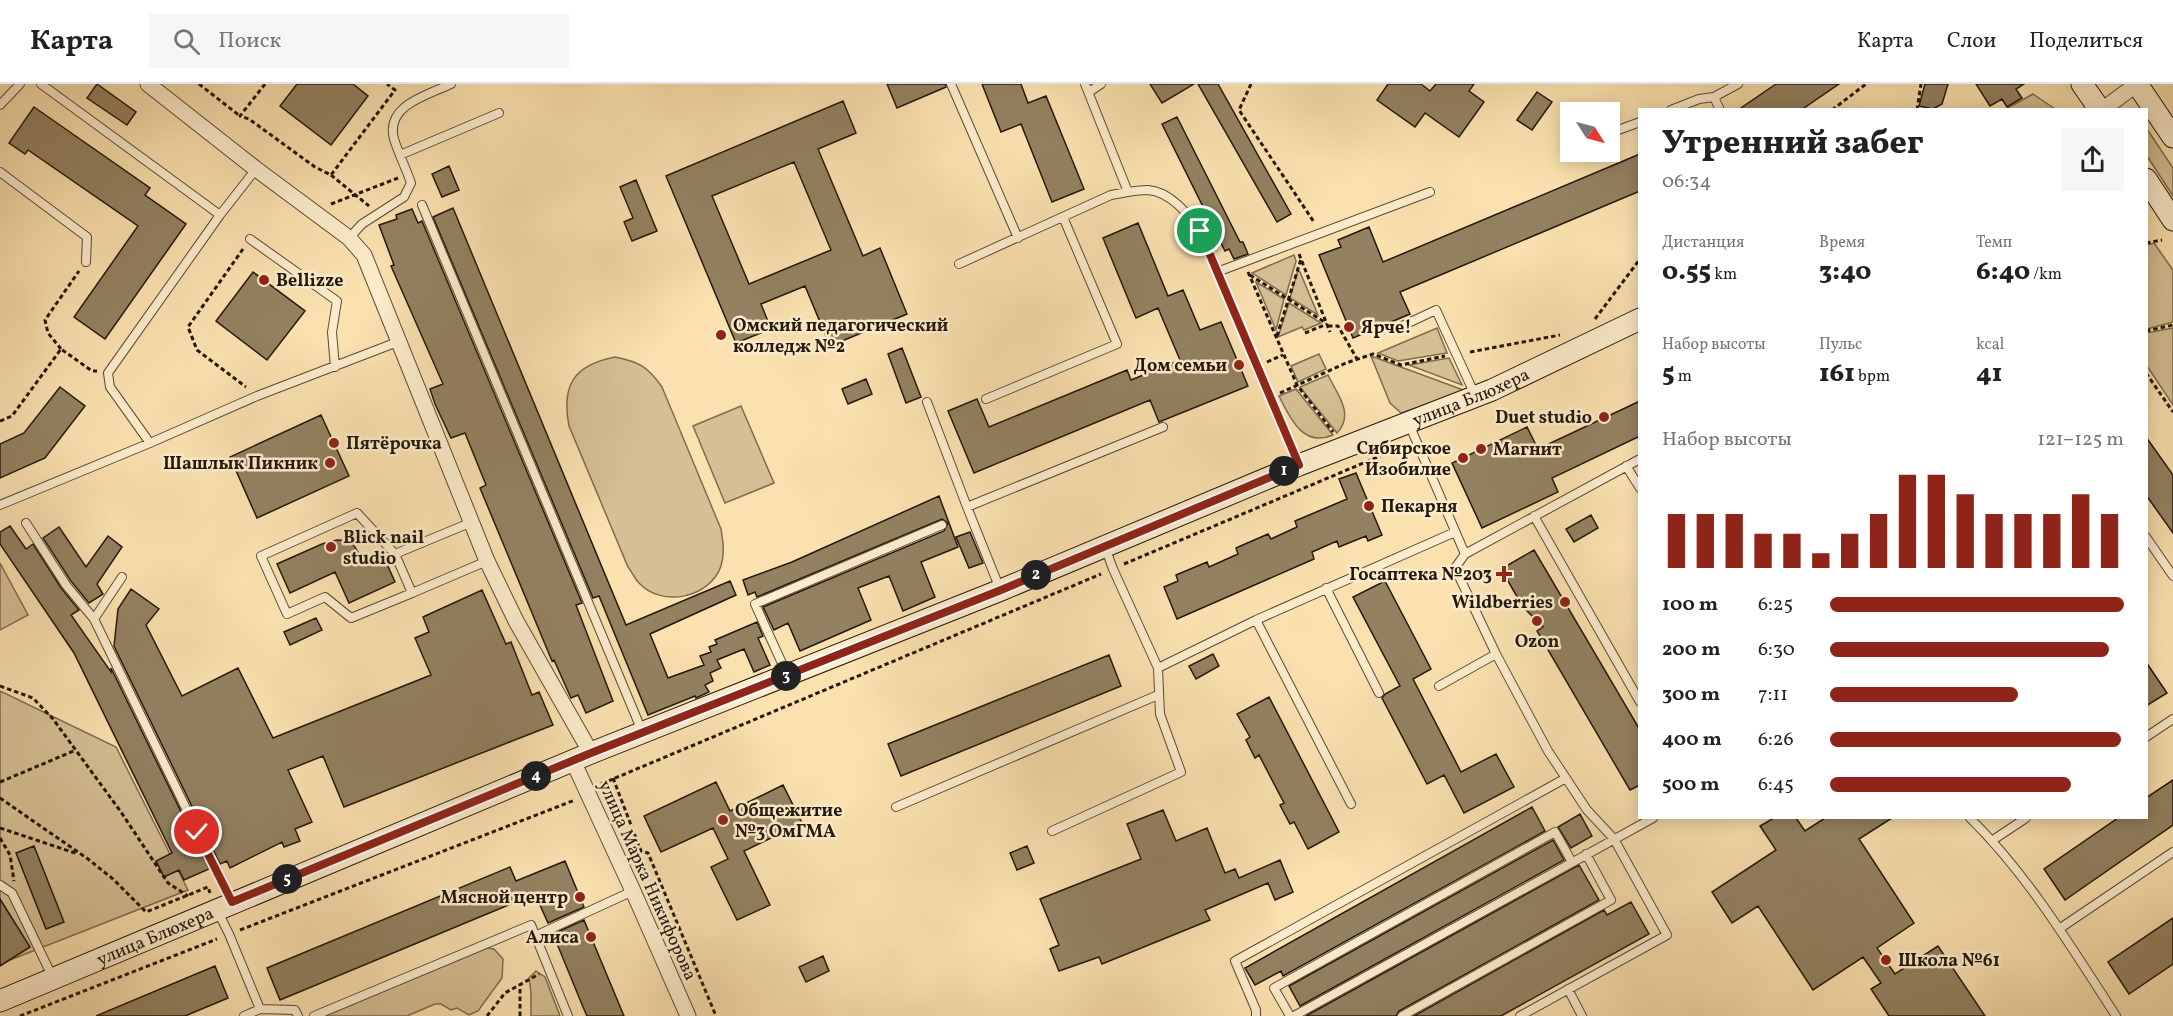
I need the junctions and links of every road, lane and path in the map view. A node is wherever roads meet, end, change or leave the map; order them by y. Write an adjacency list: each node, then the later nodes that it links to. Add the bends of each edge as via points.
1 (20, 84): 18 (lane)
2 (41, 84): 43 (lane)
3 (148, 84): 32 (street, улица Марка Никифорова)
4 (199, 84): 27 (path)
5 (264, 84): 27 (path)
6 (387, 84): 35 (path, via 395,90)
7 (451, 84): 31 (lane, via 401,109 394,119 393,136)
8 (951, 84): 48 (lane)
9 (1101, 84): 16 (lane)
10 (1251, 84): 46 (path, via 1239,110)
11 (1738, 84): 17 (lane)
12 (1866, 84): 21 (path)
13 (1921, 84): 22 (path)
14 (2137, 84): 25 (street); 30 (street)
15 (2086, 86): 23 (street); 24 (street)
16 (1087, 88): 37 (lane)
17 (1714, 97): 19 (lane); 20 (lane)
18 (0, 105)
19 (1676, 108)
20 (1719, 108)
21 (1835, 108)
22 (1917, 108)
23 (2081, 108)
24 (2100, 108)
25 (2104, 108)
26 (500, 113): 31 (lane)
27 (240, 116): 35 (path)
28 (1638, 123): 29 (lane)
29 (1620, 129)
30 (2173, 137)
31 (400, 155): 34 (lane)
32 (256, 169): 41 (street, улица Марка Никифорова); 43 (lane)
33 (0, 172): 54 (lane, via 87,237)
34 (408, 174): 39 (path); 42 (lane, via 411,183 404,197)
35 (331, 176): 39 (path)
36 (2148, 182): 45 (street)
37 (1128, 192): 44 (lane, via 1111,195); 58 (lane, via 1149,190 1186,211 1200,231)
38 (1430, 192): 46 (lane)
39 (355, 194): 41 (path); 42 (path)
40 (422, 205): 125 (lane)
41 (313, 211): 47 (street, улица Марка Никифорова)
42 (377, 213): 47 (lane)
43 (220, 215): 77 (lane)
44 (1063, 217): 48 (lane); 83 (lane, via 1118,345)
45 (2173, 220)
46 (1322, 233): 58 (lane)
47 (349, 238): 70 (street, улица Марка Никифорова, via 364,255)
48 (1018, 238): 56 (lane)
49 (250, 239): 76 (lane, via 338,301 332,332); 80 (path, via 188,327 197,350)
50 (2162, 240): 51 (path)
51 (2148, 243)
52 (1297, 250): 53 (path)
53 (1301, 259): 60 (path); 63 (path)
54 (86, 262): 71 (path, via 45,320 48,333)
55 (1638, 262): 62 (path)
56 (959, 264)
57 (1247, 270): 59 (path)
58 (1217, 272): 75 (lane)
59 (1250, 275): 60 (path); 69 (path)
60 (1287, 299): 63 (path); 69 (path)
61 (1638, 320): 82 (street, улица Блюхера)
62 (1593, 321)
63 (1328, 325): 67 (path); 68 (path); 73 (path, via 1338,326)
64 (1404, 325): 82 (lane, via 1436,310)
65 (2173, 325): 66 (path)
66 (2148, 331)
67 (1330, 332)
68 (1305, 333)
69 (1276, 338): 72 (path)
70 (400, 341): 76 (lane); 99 (street, улица Марка Никифорова)
71 (62, 349): 77 (path, via 92,371); 86 (path, via 12,416)
72 (1285, 355): 75 (path); 79 (path)
73 (1357, 359)
74 (1347, 363): 79 (path)
75 (1257, 366): 81 (lane)
76 (335, 367): 80 (lane)
77 (108, 373): 90 (lane, via 110,387)
78 (2148, 375): 85 (path)
79 (1297, 385): 81 (path); 89 (path)
80 (257, 396): 90 (lane)
81 (1270, 397): 93 (lane)
82 (1475, 397): 87 (street, улица Блюхера)
83 (986, 399)
84 (927, 402): 97 (lane)
85 (2173, 412)
86 (0, 421)
87 (1409, 423): 93 (street, улица Блюхера); 102 (lane)
88 (1162, 427): 97 (lane)
89 (1336, 436)
90 (150, 443): 96 (lane)
91 (1388, 453): 108 (path)
92 (1638, 460): 94 (lane)
93 (1299, 465): 104 (street, улица Блюхера)
94 (1626, 466): 95 (lane); 98 (lane)
95 (1638, 485)
96 (0, 505)
97 (967, 507): 112 (lane)
98 (1534, 516): 106 (lane); 123 (lane)
99 (472, 522): 105 (lane); 107 (street, улица Марка Никифорова)
100 (26, 523): 114 (lane, via 66,585)
101 (942, 525): 118 (lane, via 755,604)
102 (1455, 532): 106 (lane); 111 (lane)
103 (2148, 540): 109 (lane)
104 (1104, 546): 108 (lane); 112 (street, улица Блюхера)
105 (395, 554): 113 (lane); 113 (lane, via 357,513 261,556 287,614 325,597 351,618)
106 (1465, 554): 116 (lane, via 1455,568)
107 (487, 561): 113 (lane); 128 (street, улица Марка Никифорова)
108 (1113, 569): 117 (lane); 130 (path)
109 (2173, 576)
110 (122, 577): 114 (lane)
111 (1326, 588): 115 (lane); 121 (lane)
112 (1001, 590): 118 (street, улица Блюхера)
113 (412, 593)
114 (94, 619): 152 (lane)
115 (1256, 620): 117 (lane); 134 (lane)
116 (1496, 654): 120 (lane); 129 (lane)
117 (1158, 668): 122 (lane)
118 (788, 675): 125 (street, улица Блюхера)
119 (0, 686): 127 (path, via 33,698)
120 (1439, 686)
121 (1379, 693)
122 (1158, 695): 135 (lane); 140 (lane, via 1160,714 1181,772)
123 (1638, 698)
124 (2173, 719): 126 (lane)
125 (642, 733): 128 (street, улица Блюхера)
126 (2148, 736)
127 (76, 750): 131 (path); 151 (path, via 168,883)
128 (582, 757): 132 (street, улица Марка Никифорова); 152 (street, улица Блюхера)
129 (1566, 777): 142 (lane, via 1587,810); 171 (lane, via 1235,961)
130 (614, 778): 132 (path); 170 (path, via 641,851 648,853)
131 (0, 782)
132 (588, 792): 149 (street, улица Марка Никифорова); 154 (path)
133 (0, 798): 146 (path)
134 (1351, 804)
135 (896, 807)
136 (1651, 819): 142 (lane)
137 (1971, 819): 143 (lane)
138 (2024, 819): 143 (lane)
139 (0, 828): 146 (path)
140 (1052, 831)
141 (0, 837): 150 (path, via 10,855 15,878)
142 (1614, 839): 145 (lane); 159 (lane, via 1667,935)
143 (1993, 840): 153 (lane)
144 (2173, 852): 153 (lane)
145 (1586, 854): 147 (lane); 174 (lane, via 1611,900)
146 (83, 855): 151 (path, via 146,912)
147 (1572, 862): 172 (lane, via 1555,832 1274,988); 173 (lane)
148 (0, 885): 150 (lane)
149 (633, 891): 155 (lane); 169 (street, улица Марка Никифорова)
150 (12, 893): 157 (lane)
151 (188, 896): 152 (path, via 208,887)
152 (224, 905): 154 (lane); 157 (street, улица Блюхера)
153 (2059, 929): 177 (lane)
154 (229, 934): 161 (lane); 162 (path)
155 (535, 936): 156 (lane); 165 (lane, via 531,925)
156 (549, 969): 158 (path); 168 (lane)
157 (52, 978): 160 (street, улица Блюхера)
158 (520, 984): 166 (path, via 505,993); 167 (path)
159 (1568, 989): 175 (lane); 176 (lane)
160 (0, 1001)
161 (260, 1009): 163 (lane); 164 (lane, via 295,1010)
162 (20, 1016)
163 (244, 1016)
164 (298, 1016)
165 (314, 1016)
166 (488, 1016)
167 (520, 1016)
168 (568, 1016)
169 (688, 1016)
170 (716, 1016)
171 (1256, 1016)
172 (1290, 1016)
173 (1294, 1016)
174 (1402, 1016)
175 (1520, 1016)
176 (1582, 1016)
177 (2116, 1016)

